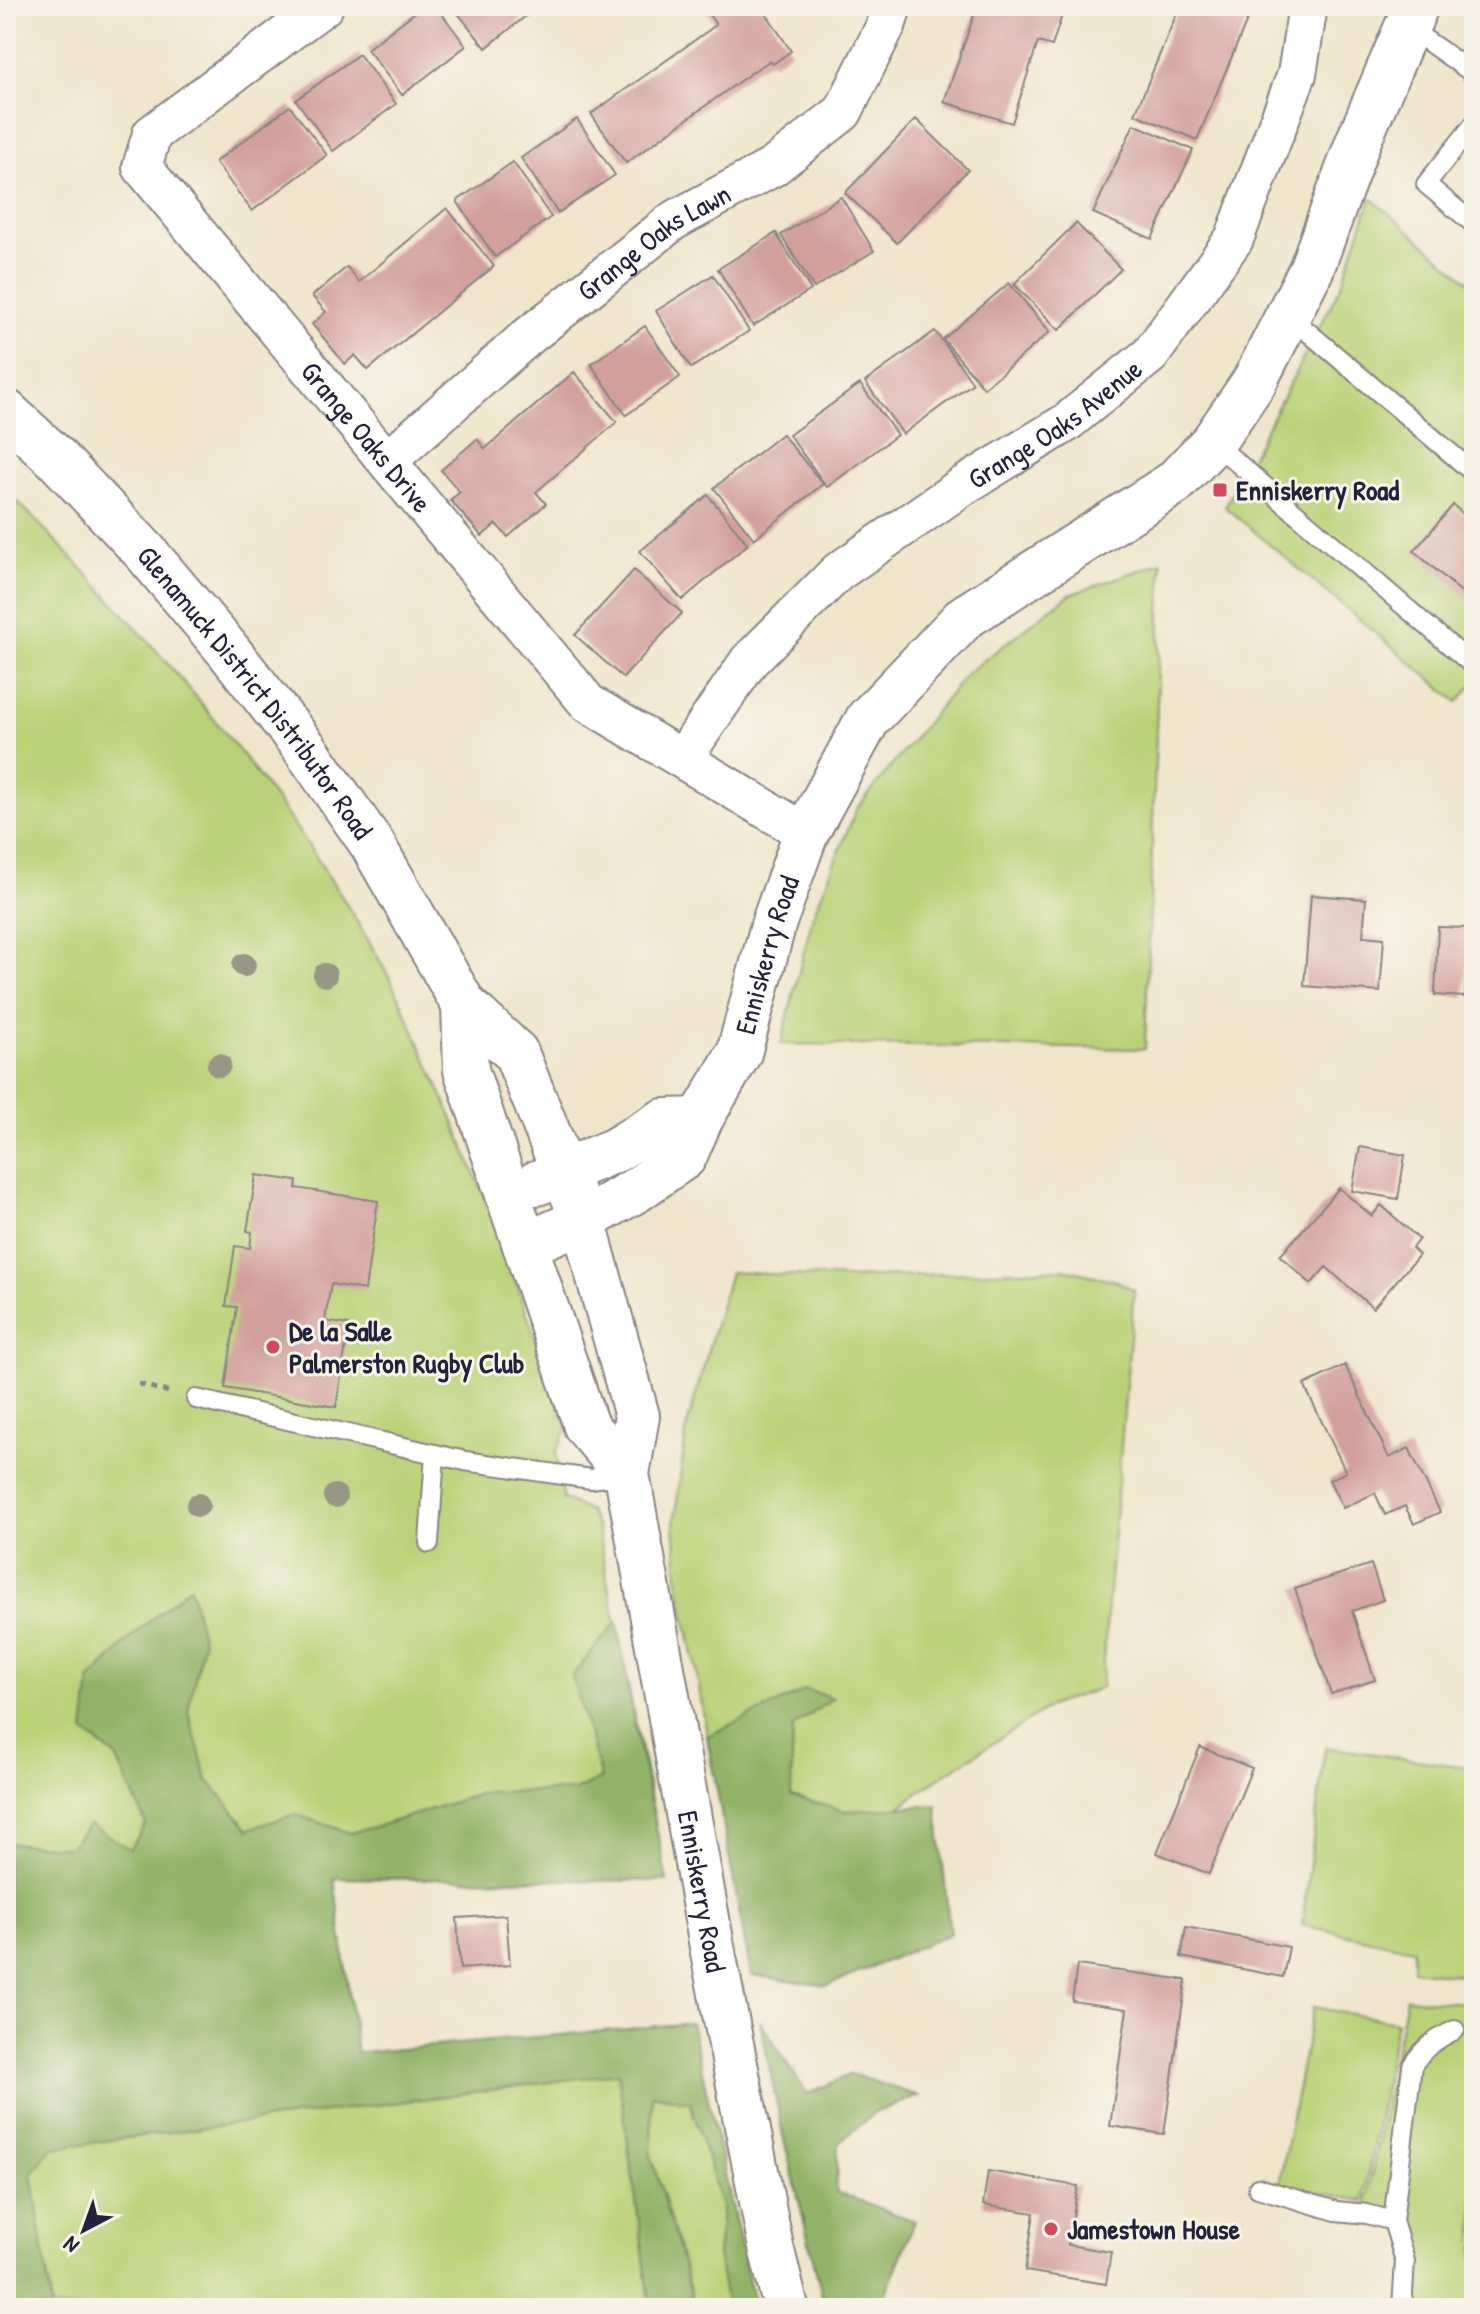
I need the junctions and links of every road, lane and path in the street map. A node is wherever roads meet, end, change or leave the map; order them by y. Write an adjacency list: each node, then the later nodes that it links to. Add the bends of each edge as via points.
1 (324, 6): 11 (street, Grange Oaks Drive, via 152,134 142,167)
2 (892, 6): 11 (street, Grange Oaks Lawn, via 843,112 773,167 673,221 525,339)
3 (1308, 6): 14 (street, Grange Oaks Avenue, via 1297,74 1234,239 1150,355 1066,423 838,572 749,661)
4 (1411, 16): 5 (lane); 8 (main road, Enniskerry Road, via 1311,270)
5 (1474, 74)
6 (1474, 124): 7 (lane, via 1426,184)
7 (1474, 224)
8 (1288, 315): 10 (main road, Enniskerry Road, via 1254,382); 12 (lane)
9 (6, 412): 16 (main road, Glenamuck District Distributor Road, via 146,553 304,747 372,844)
10 (1213, 442): 13 (lane); 15 (main road, Enniskerry Road, via 1174,483 965,617 868,719)
11 (387, 461): 14 (street, Grange Oaks Drive, via 588,703)
12 (1474, 473)
13 (1474, 666)
14 (683, 758): 15 (street, Grange Oaks Drive)
15 (806, 833): 17 (main road, Enniskerry Road, via 774,922 739,1053)
16 (464, 1005): 18 (main road, Glenamuck District Distributor Road, via 516,1053); 19 (main road, Glenamuck District Distributor Road, via 466,1070)
17 (700, 1120): 18 (main road, via 664,1121); 20 (main road, Enniskerry Road, via 684,1157)
18 (564, 1172): 19 (main road); 20 (main road, Enniskerry Road)
19 (508, 1195): 21 (main road, Glenamuck District Distributor Road)
20 (583, 1220): 21 (main road, Enniskerry Road); 24 (main road, Enniskerry Road, via 637,1416)
21 (525, 1245): 24 (main road, via 586,1426)
22 (196, 1399): 23 (lane)
23 (435, 1454): 24 (lane, via 591,1479); 25 (lane)
24 (627, 1474): 29 (main road, Enniskerry Road, via 715,1963)
25 (429, 1543)
26 (1455, 2030): 28 (lane, via 1436,2039 1412,2066)
27 (1258, 2188): 28 (lane)
28 (1393, 2221): 30 (lane, via 1405,2261)
29 (786, 2308)
30 (1402, 2308)

